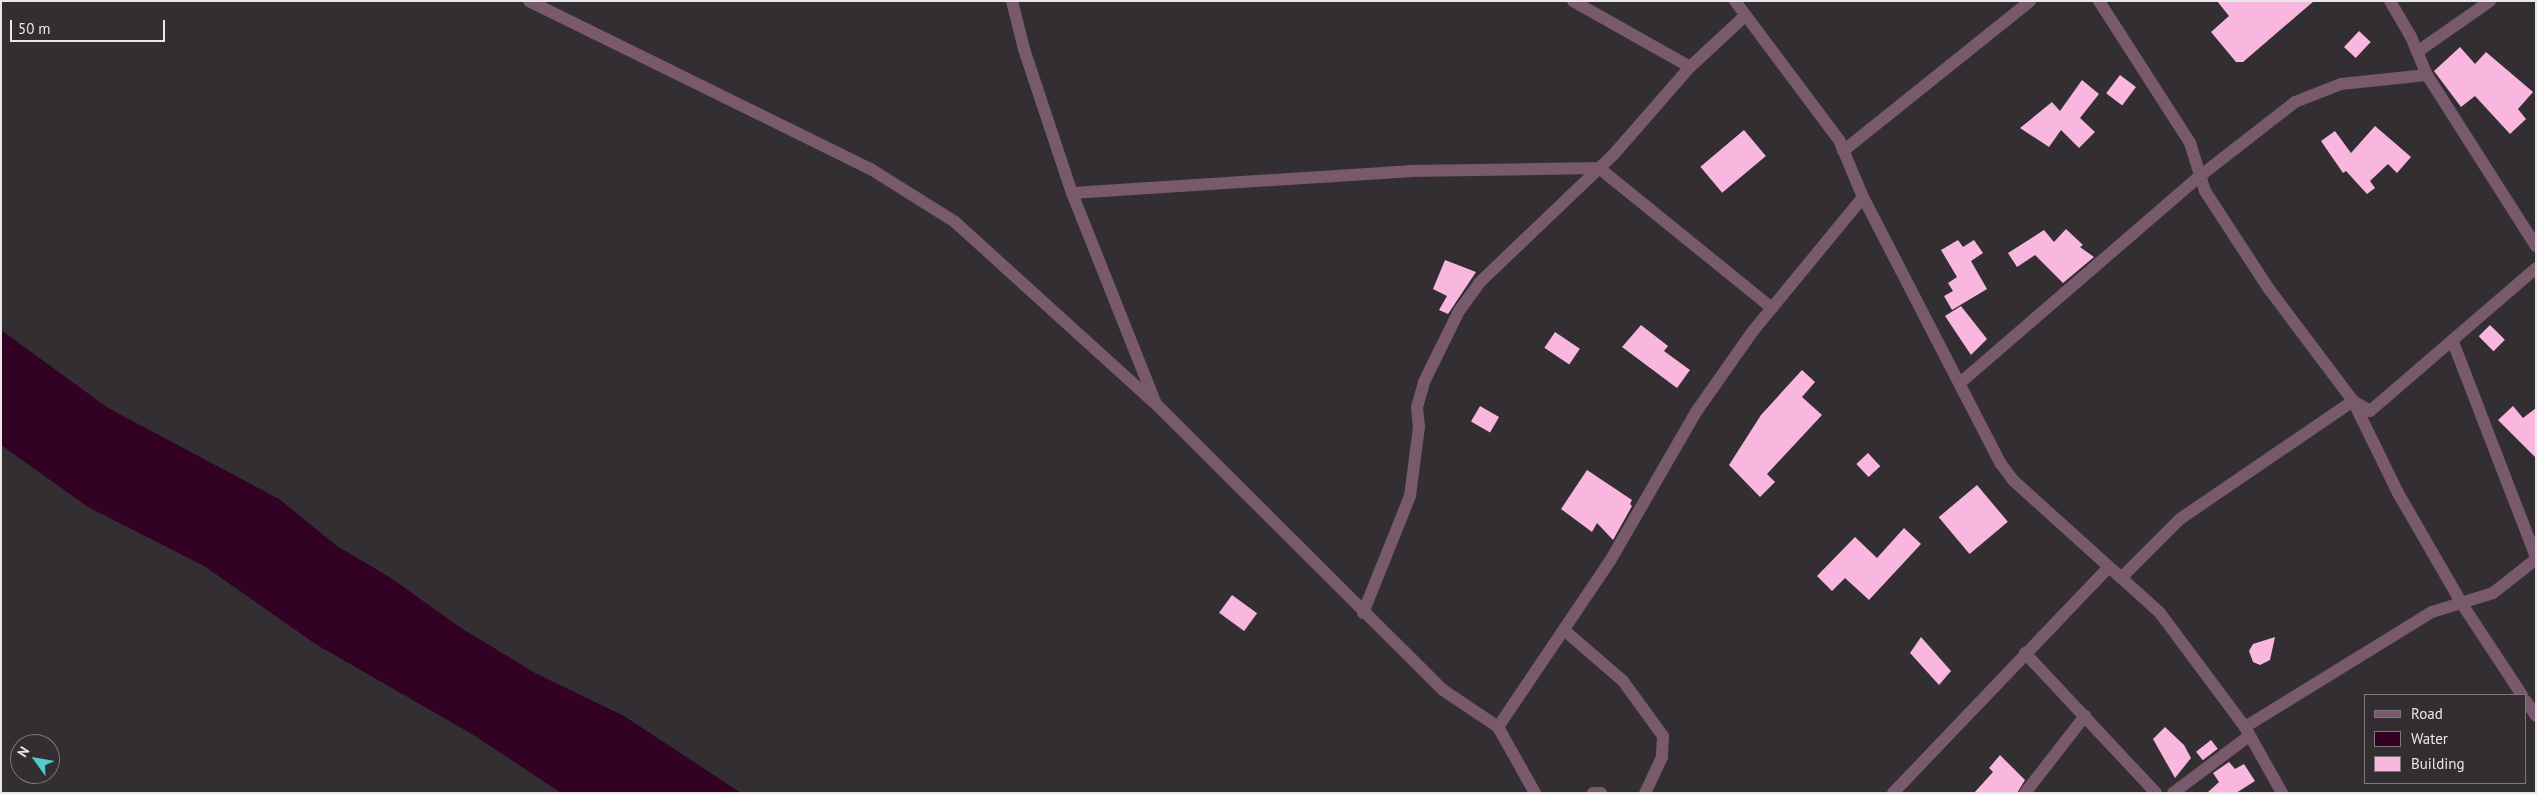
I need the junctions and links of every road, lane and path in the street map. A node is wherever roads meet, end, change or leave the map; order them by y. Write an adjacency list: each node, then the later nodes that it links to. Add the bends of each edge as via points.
1 (530, 1): 24 (street, via 869,168 955,222)
2 (1012, 1): 16 (street, via 1024,49)
3 (1573, 1): 11 (street)
4 (1736, 1): 9 (street)
5 (2030, 1): 13 (street)
6 (2099, 1): 15 (street, via 2190,143)
7 (2390, 1): 10 (street)
8 (2490, 1): 10 (street)
9 (1746, 15): 11 (street); 13 (street)
10 (2417, 52): 12 (street)
11 (1690, 67): 14 (street)
12 (2427, 75): 15 (street, via 2341,84 2295,102); 18 (street)
13 (1844, 151): 17 (street)
14 (1599, 168): 16 (street, via 1409,172); 20 (street); 29 (street, via 1479,283 1459,311 1424,382 1417,407 1419,427 1410,496)
15 (2200, 176): 22 (street); 23 (street, via 2205,190 2269,289)
16 (1072, 193): 24 (street)
17 (1863, 197): 20 (street); 22 (street)
18 (2536, 246)
19 (2536, 268): 21 (street)
20 (1772, 308): 30 (street, via 1696,412 1610,561)
21 (2453, 342): 23 (street, via 2370,411); 25 (street)
22 (1960, 383): 26 (street, via 2001,464 2014,482)
23 (2353, 401): 27 (street, via 2180,519); 28 (street, via 2398,493)
24 (1156, 404): 29 (street)
25 (2536, 558): 28 (street, via 2493,594)
26 (2108, 568): 27 (street); 31 (street)
27 (2121, 578): 37 (street, via 2160,613)
28 (2462, 604): 32 (street); 37 (street, via 2432,612)
29 (1363, 614): 36 (street, via 1443,690)
30 (1564, 630): 36 (street); 41 (street, via 1623,681 1663,736 1662,757)
31 (2025, 653): 34 (street); 42 (street)
32 (2521, 694)
33 (2527, 702): 35 (street)
34 (2085, 716): 43 (street); 44 (street)
35 (2536, 716)
36 (1498, 727): 38 (street)
37 (2247, 731): 45 (street); 46 (street)
38 (1535, 793)
39 (1593, 793): 40 (street)
40 (1601, 793)
41 (1645, 793)
42 (1893, 793)
43 (2025, 793)
44 (2156, 793)
45 (2173, 793)
46 (2282, 793)

